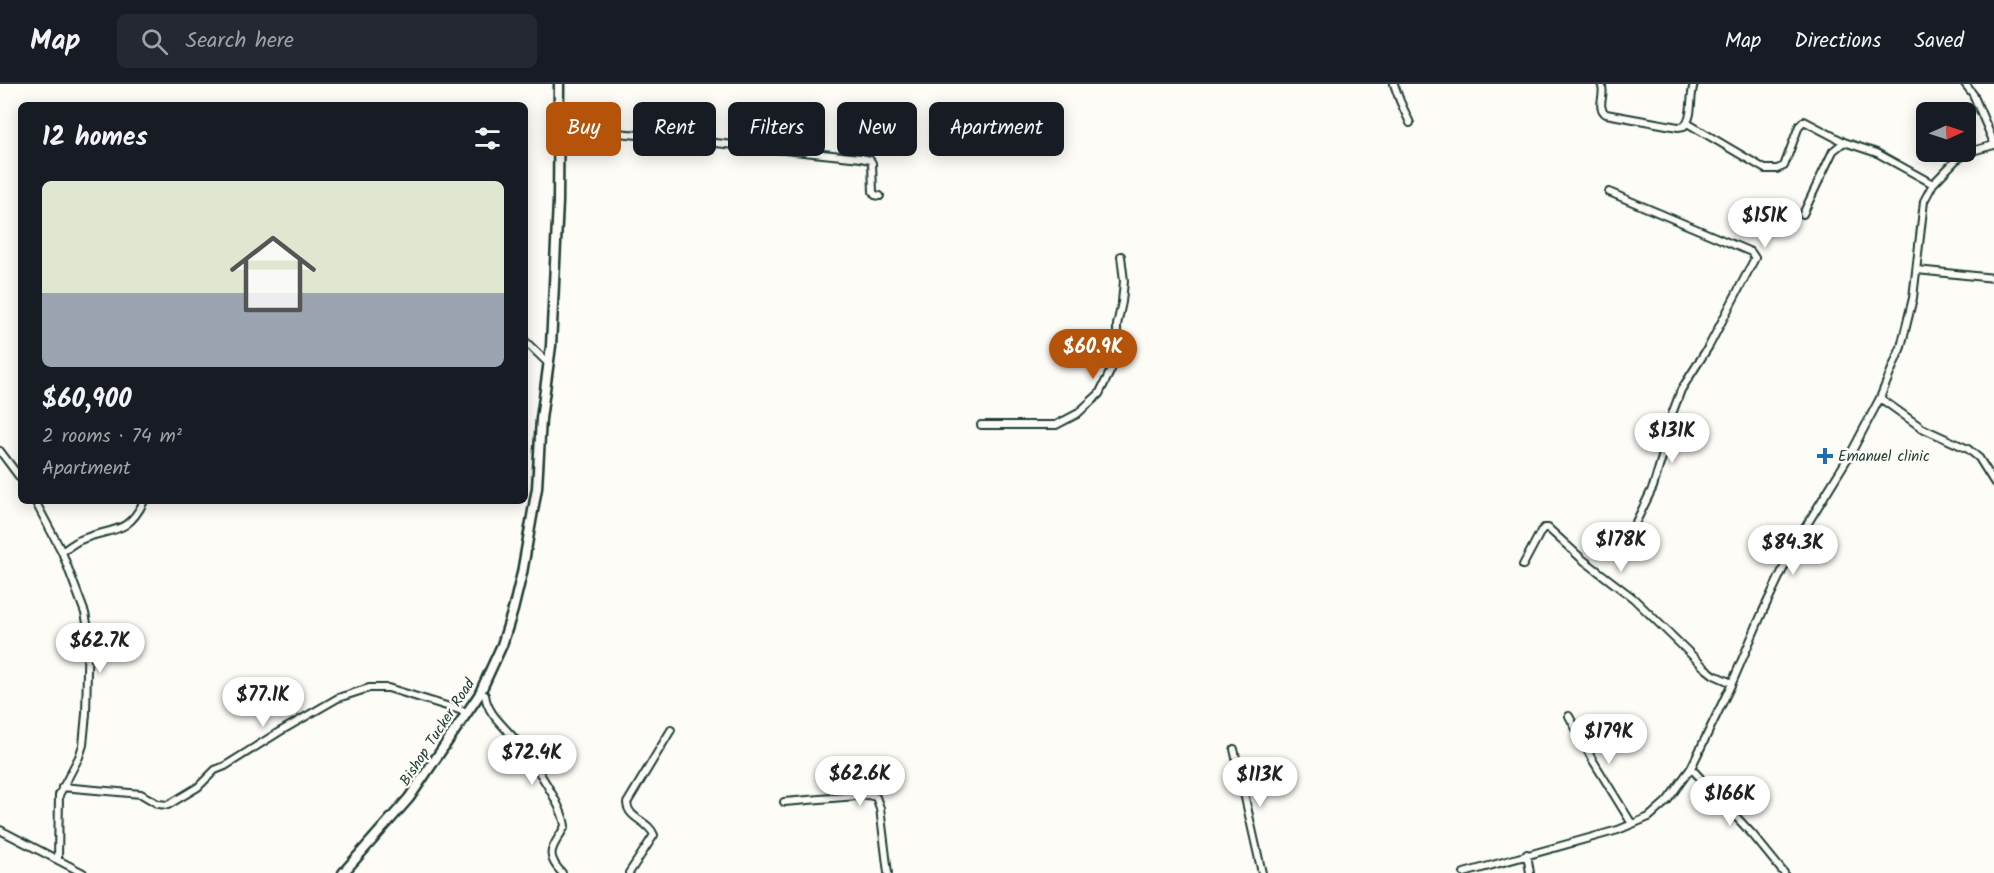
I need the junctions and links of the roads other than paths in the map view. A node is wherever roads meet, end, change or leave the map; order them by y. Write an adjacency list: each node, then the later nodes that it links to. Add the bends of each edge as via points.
1 (559, 84): 6 (main road, Bishop Tucker Road)
2 (1394, 84): 7 (street)
3 (1601, 84): 8 (street, via 1604,89 1600,105 1606,114 1678,127)
4 (1694, 84): 8 (street)
5 (1965, 84): 11 (street)
6 (559, 102)
7 (1410, 123)
8 (1688, 123): 10 (street, via 1765,169 1784,166 1804,121)
9 (621, 135): 15 (street, via 866,159 873,167 873,194)
10 (1844, 142): 13 (street, via 1877,153); 16 (street, via 1833,151)
11 (1994, 144): 13 (street, via 1956,160)
12 (559, 156): 21 (main road, Bishop Tucker Road)
13 (1933, 184): 18 (street, via 1924,201)
14 (1609, 192): 29 (street, via 1751,252 1755,258 1681,390 1653,487)
15 (880, 196)
16 (1803, 214)
17 (1121, 256): 23 (street, via 1124,281 1117,352 1099,394 1077,414 1056,425)
18 (1917, 270): 19 (street); 22 (street, via 1901,347)
19 (1994, 278)
20 (528, 344): 21 (street)
21 (549, 364): 34 (main road, Bishop Tucker Road, via 537,488 522,573 502,645 479,695)
22 (1880, 398): 26 (street, via 1922,428 1968,449 1979,458); 32 (street, via 1795,544)
23 (981, 425)
24 (0, 451): 25 (street)
25 (18, 475)
26 (1994, 482)
27 (36, 504): 30 (street)
28 (142, 504): 30 (street, via 125,527 77,541)
29 (1634, 526)
30 (62, 552): 39 (street, via 86,613 88,650 83,745)
31 (1523, 565): 32 (street, via 1541,531 1548,528 1634,598 1705,668)
32 (1732, 683): 38 (street)
33 (485, 694): 47 (street, via 488,708 520,746 558,806 564,826 550,852)
34 (466, 712): 39 (street, via 388,688 369,688 338,698 279,732 215,770 198,787 168,805 141,794); 46 (main road, Bishop Tucker Road, via 409,798)
35 (1569, 716): 41 (street)
36 (671, 730): 48 (street, via 627,802 629,812 654,835)
37 (1234, 749): 50 (street)
38 (1691, 768): 41 (street, via 1667,801 1649,817); 53 (street)
39 (62, 787): 44 (street, via 57,814)
40 (784, 802): 49 (street, via 868,795 876,798)
41 (1632, 824): 43 (street)
42 (0, 830): 44 (street)
43 (1527, 854): 51 (street); 52 (street)
44 (58, 859): 45 (street)
45 (83, 873)
46 (343, 873)
47 (562, 873)
48 (629, 873)
49 (888, 873)
50 (1262, 873)
51 (1464, 873)
52 (1530, 873)
53 (1784, 873)

